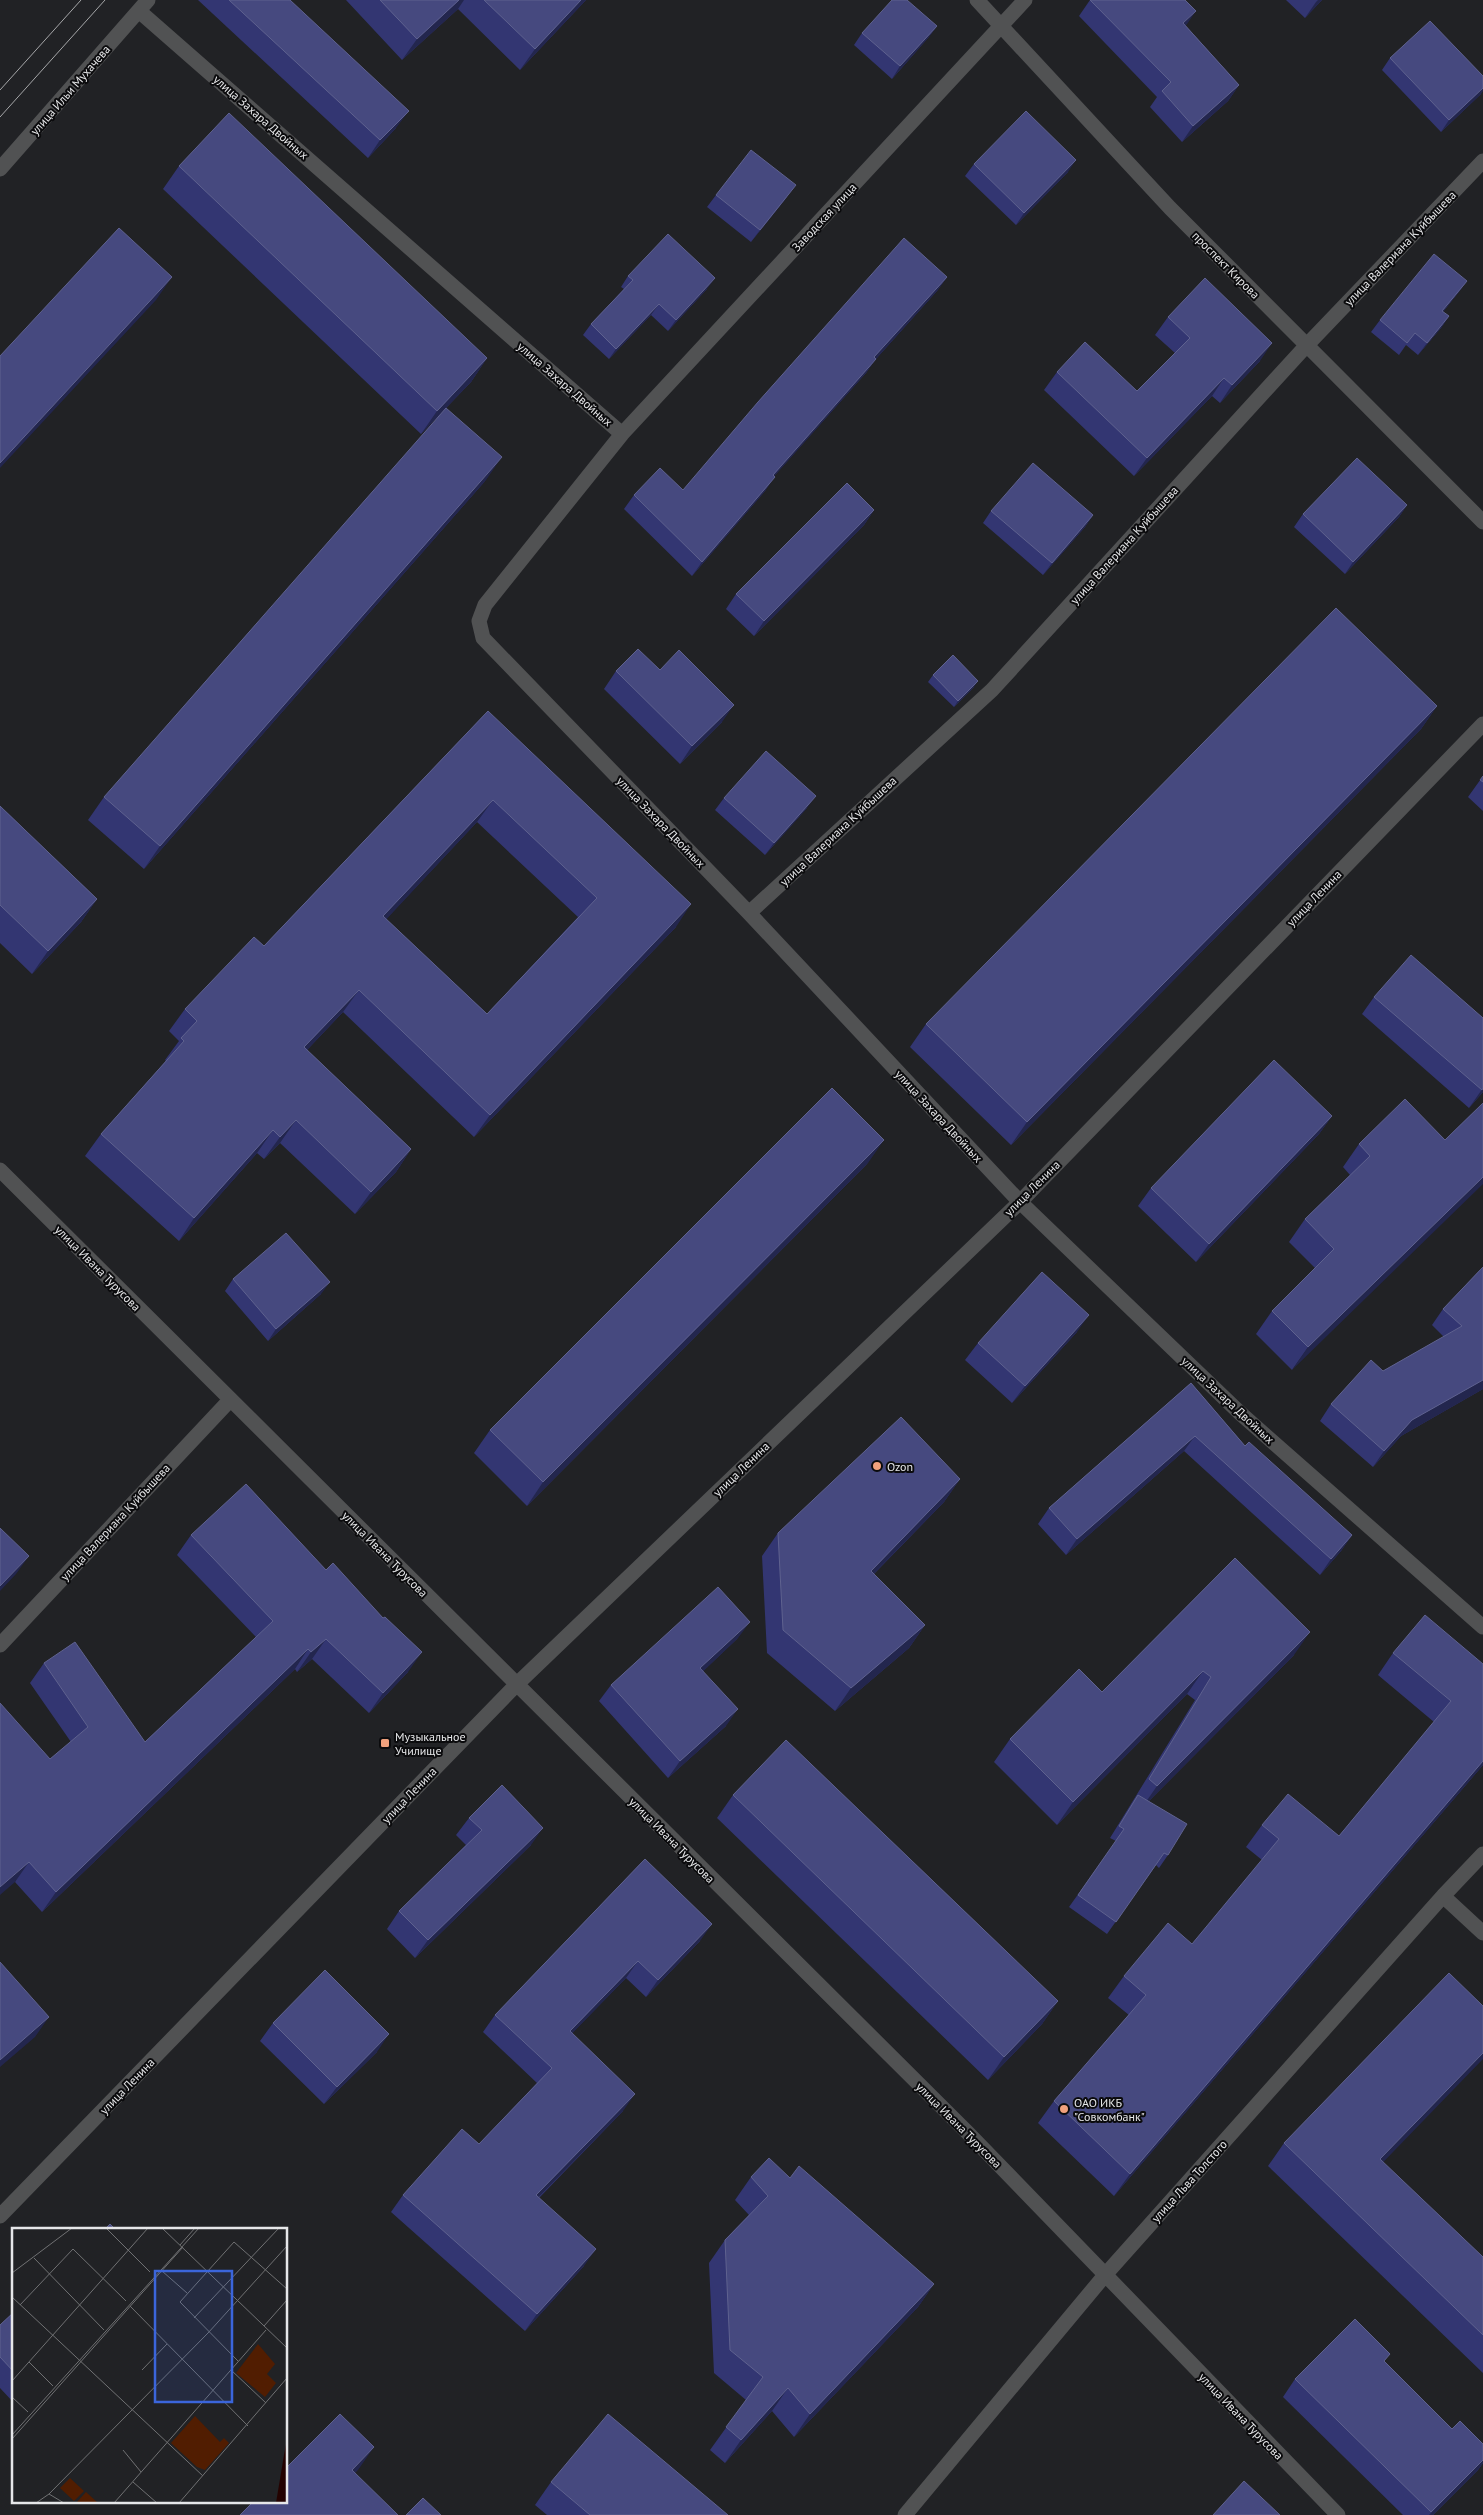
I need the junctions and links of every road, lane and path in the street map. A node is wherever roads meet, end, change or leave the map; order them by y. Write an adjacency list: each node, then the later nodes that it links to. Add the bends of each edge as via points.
1 (977, 0): 4 (street, проспект Кирова)
2 (1025, 0): 4 (street, Заводская улица)
3 (144, 5): 6 (street, улица Ильи Мухачева); 8 (street, улица Захара Двойных)
4 (1002, 25): 7 (street, проспект Кирова, via 1170,208); 8 (street, Заводская улица)
5 (1483, 161): 7 (street, улица Валериана Куйбышева)
6 (0, 169)
7 (1306, 346): 9 (street, проспект Кирова); 11 (street, улица Валериана Куйбышева, via 992,690)
8 (622, 434): 11 (street, улица Захара Двойных, via 485,606 479,621 483,638)
9 (1483, 522)
10 (1483, 724): 13 (street, улица Ленина)
11 (749, 913): 13 (street, улица Захара Двойных)
12 (0, 1170): 14 (street, улица Ивана Турусова)
13 (1020, 1202): 15 (street, улица Захара Двойных, via 1240,1413); 17 (street, улица Ленина)
14 (230, 1400): 16 (street, улица Валериана Куйбышева); 17 (street, улица Ивана Турусова)
15 (1483, 1627)
16 (0, 1644)
17 (516, 1685): 21 (street, улица Ленина); 22 (street, улица Ивана Турусова, via 969,2134)
18 (1483, 1854): 19 (street, улица Льва Толстого)
19 (1443, 1896): 20 (street); 22 (street, улица Льва Толстого)
20 (1483, 1933)
21 (0, 2216)
22 (1105, 2275): 23 (street, улица Льва Толстого); 24 (street, улица Ивана Турусова)
23 (904, 2515)
24 (1338, 2515)

